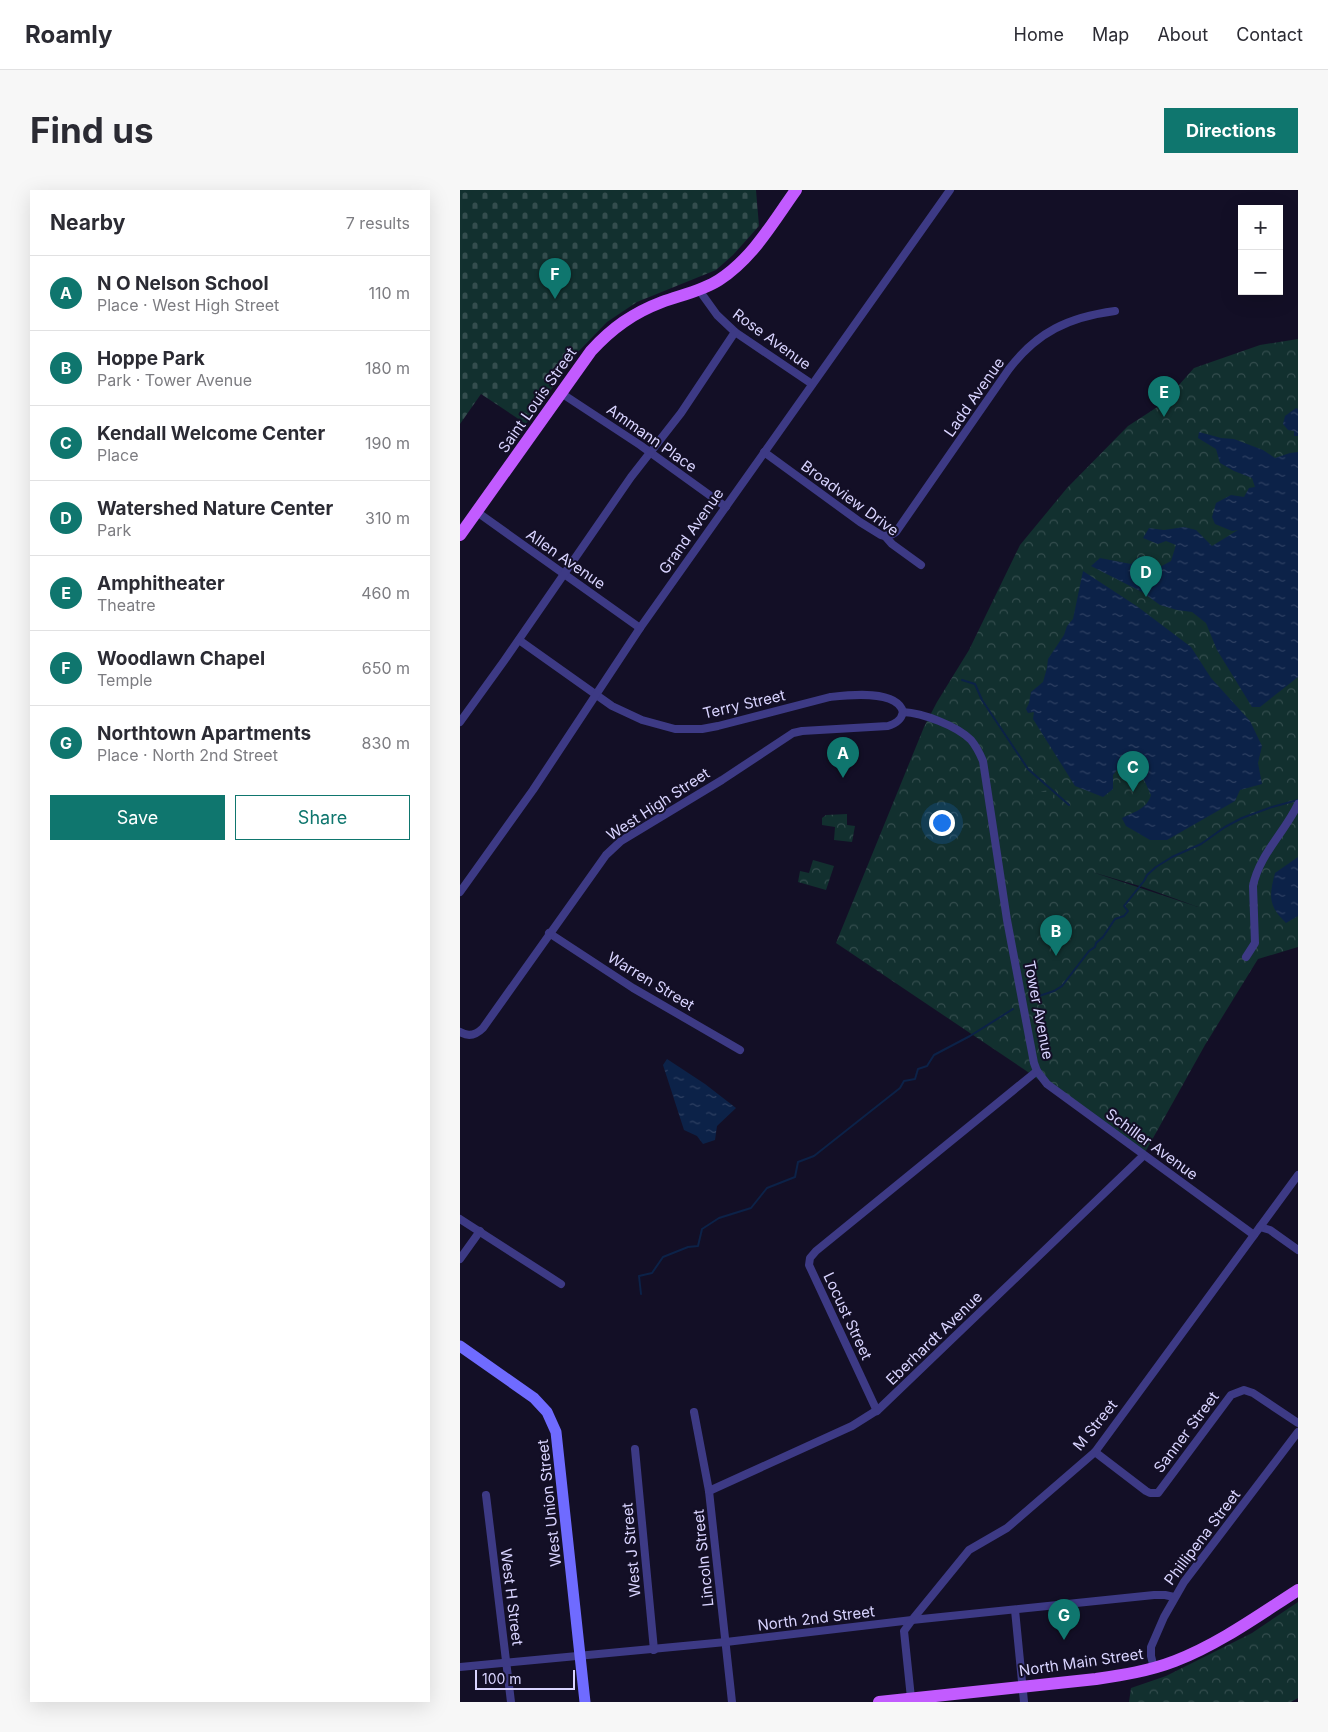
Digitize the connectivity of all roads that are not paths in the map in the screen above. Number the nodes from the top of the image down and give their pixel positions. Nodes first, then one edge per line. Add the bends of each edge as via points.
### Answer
1 (796, 190) edge
2 (950, 190) edge
3 (699, 290) junction
4 (1114, 311) dead end
5 (735, 332) junction
6 (812, 384) junction
7 (562, 393) junction
8 (650, 452) junction
9 (764, 452) junction
10 (726, 506) junction
11 (477, 512) junction
12 (460, 535) edge
13 (886, 536) junction
14 (921, 565) dead end
15 (563, 574) junction
16 (640, 628) junction
17 (519, 640) junction
18 (596, 694) junction
19 (903, 712) junction
20 (460, 722) edge
21 (1298, 804) edge
22 (460, 892) edge
23 (549, 933) junction
24 (1246, 957) dead end
25 (460, 1032) edge
26 (740, 1050) dead end
27 (1037, 1071) junction
28 (1143, 1156) junction
29 (1298, 1175) edge
30 (460, 1219) edge
31 (1260, 1227) junction
32 (480, 1231) junction
33 (1254, 1235) junction
34 (1298, 1250) edge
35 (810, 1258) joint
36 (460, 1259) edge
37 (561, 1284) dead end
38 (460, 1346) edge
39 (877, 1411) junction
40 (694, 1412) dead end
41 (1298, 1423) edge
42 (1298, 1432) edge
43 (635, 1449) dead end
44 (1095, 1452) junction
45 (709, 1491) junction
46 (486, 1495) dead end
47 (1298, 1590) edge
48 (1174, 1597) junction
49 (1016, 1610) junction
50 (912, 1620) junction
51 (726, 1642) junction
52 (654, 1650) junction
53 (580, 1657) junction
54 (506, 1664) junction
55 (460, 1667) edge
56 (1154, 1668) junction
57 (1023, 1687) junction
58 (911, 1698) junction
59 (511, 1702) edge
60 (585, 1702) edge
61 (732, 1702) edge
62 (879, 1702) edge
63 (1024, 1702) edge

1 - 3 main road, Saint Louis Street via 742,262 718,281
2 - 6 street, Grand Avenue
3 - 5 street, Rose Avenue via 717,315
3 - 7 main road, Saint Louis Street via 636,312 609,332 591,351
4 - 13 street, Ladd Avenue via 1060,325 1026,349 896,532
5 - 6 street, Rose Avenue
5 - 8 street via 681,413
6 - 9 street, Grand Avenue
7 - 8 street, Ammann Place
7 - 11 main road, Saint Louis Street
8 - 10 street, Ammann Place
8 - 15 street
9 - 10 street, Grand Avenue
9 - 13 street, Broadview Drive via 860,522
10 - 16 street, Grand Avenue
11 - 12 main road, Saint Louis Street
11 - 15 street, Allen Avenue
13 - 14 street, Broadview Drive
15 - 16 street, Allen Avenue
15 - 17 street
16 - 18 street, Grand Avenue
17 - 18 street, Terry Street
17 - 20 street
18 - 19 street, Terry Street via 612,706 642,720 675,729 718,726 845,696 877,695 899,704
18 - 22 street, Grand Avenue
19 - 23 street, West High Street via 899,720 888,726 802,731 786,737 613,847
19 - 27 street, Tower Avenue via 929,717 963,734 974,744 983,761 1007,920
21 - 24 street via 1254,878 1255,943
23 - 25 street, West High Street via 482,1028 470,1035
23 - 26 street, Warren Street via 633,988
27 - 28 street, Schiller Avenue via 1047,1084
27 - 35 street, Tower Avenue
28 - 33 street, Schiller Avenue
28 - 39 street, Eberhardt Avenue
29 - 31 street, M Street
30 - 32 street
31 - 33 street, M Street
31 - 34 street via 1270,1230
32 - 36 street
32 - 37 street
33 - 44 street, M Street
35 - 39 street, Locust Street via 810,1266 826,1304
38 - 53 street, West Union Street via 534,1398 547,1412 556,1432
39 - 45 street, Eberhardt Avenue via 852,1426
40 - 45 street, Lincoln Street
41 - 44 street, Sanner Street via 1244,1390 1231,1395 1158,1493 1154,1494
42 - 48 street, Phillipena Street
43 - 52 street, West J Street
44 - 50 street, M Street via 1007,1528 969,1550
45 - 51 street, Lincoln Street
46 - 54 street, West H Street
47 - 56 main road, North Main Street via 1204,1648
48 - 49 street, North 2nd Street via 1154,1595
48 - 56 street, Phillipena Street via 1152,1647
49 - 50 street, North 2nd Street
49 - 57 street
50 - 51 street, North 2nd Street
50 - 58 street, M Street via 904,1631
51 - 52 street, North 2nd Street
51 - 61 street, Lincoln Street
52 - 53 street, North 2nd Street
53 - 54 street, North 2nd Street
53 - 60 street, West Union Street
54 - 55 street, North 2nd Street
54 - 59 street, West H Street
56 - 57 main road, North Main Street
57 - 58 main road, North Main Street
57 - 63 street
58 - 62 main road, North Main Street

